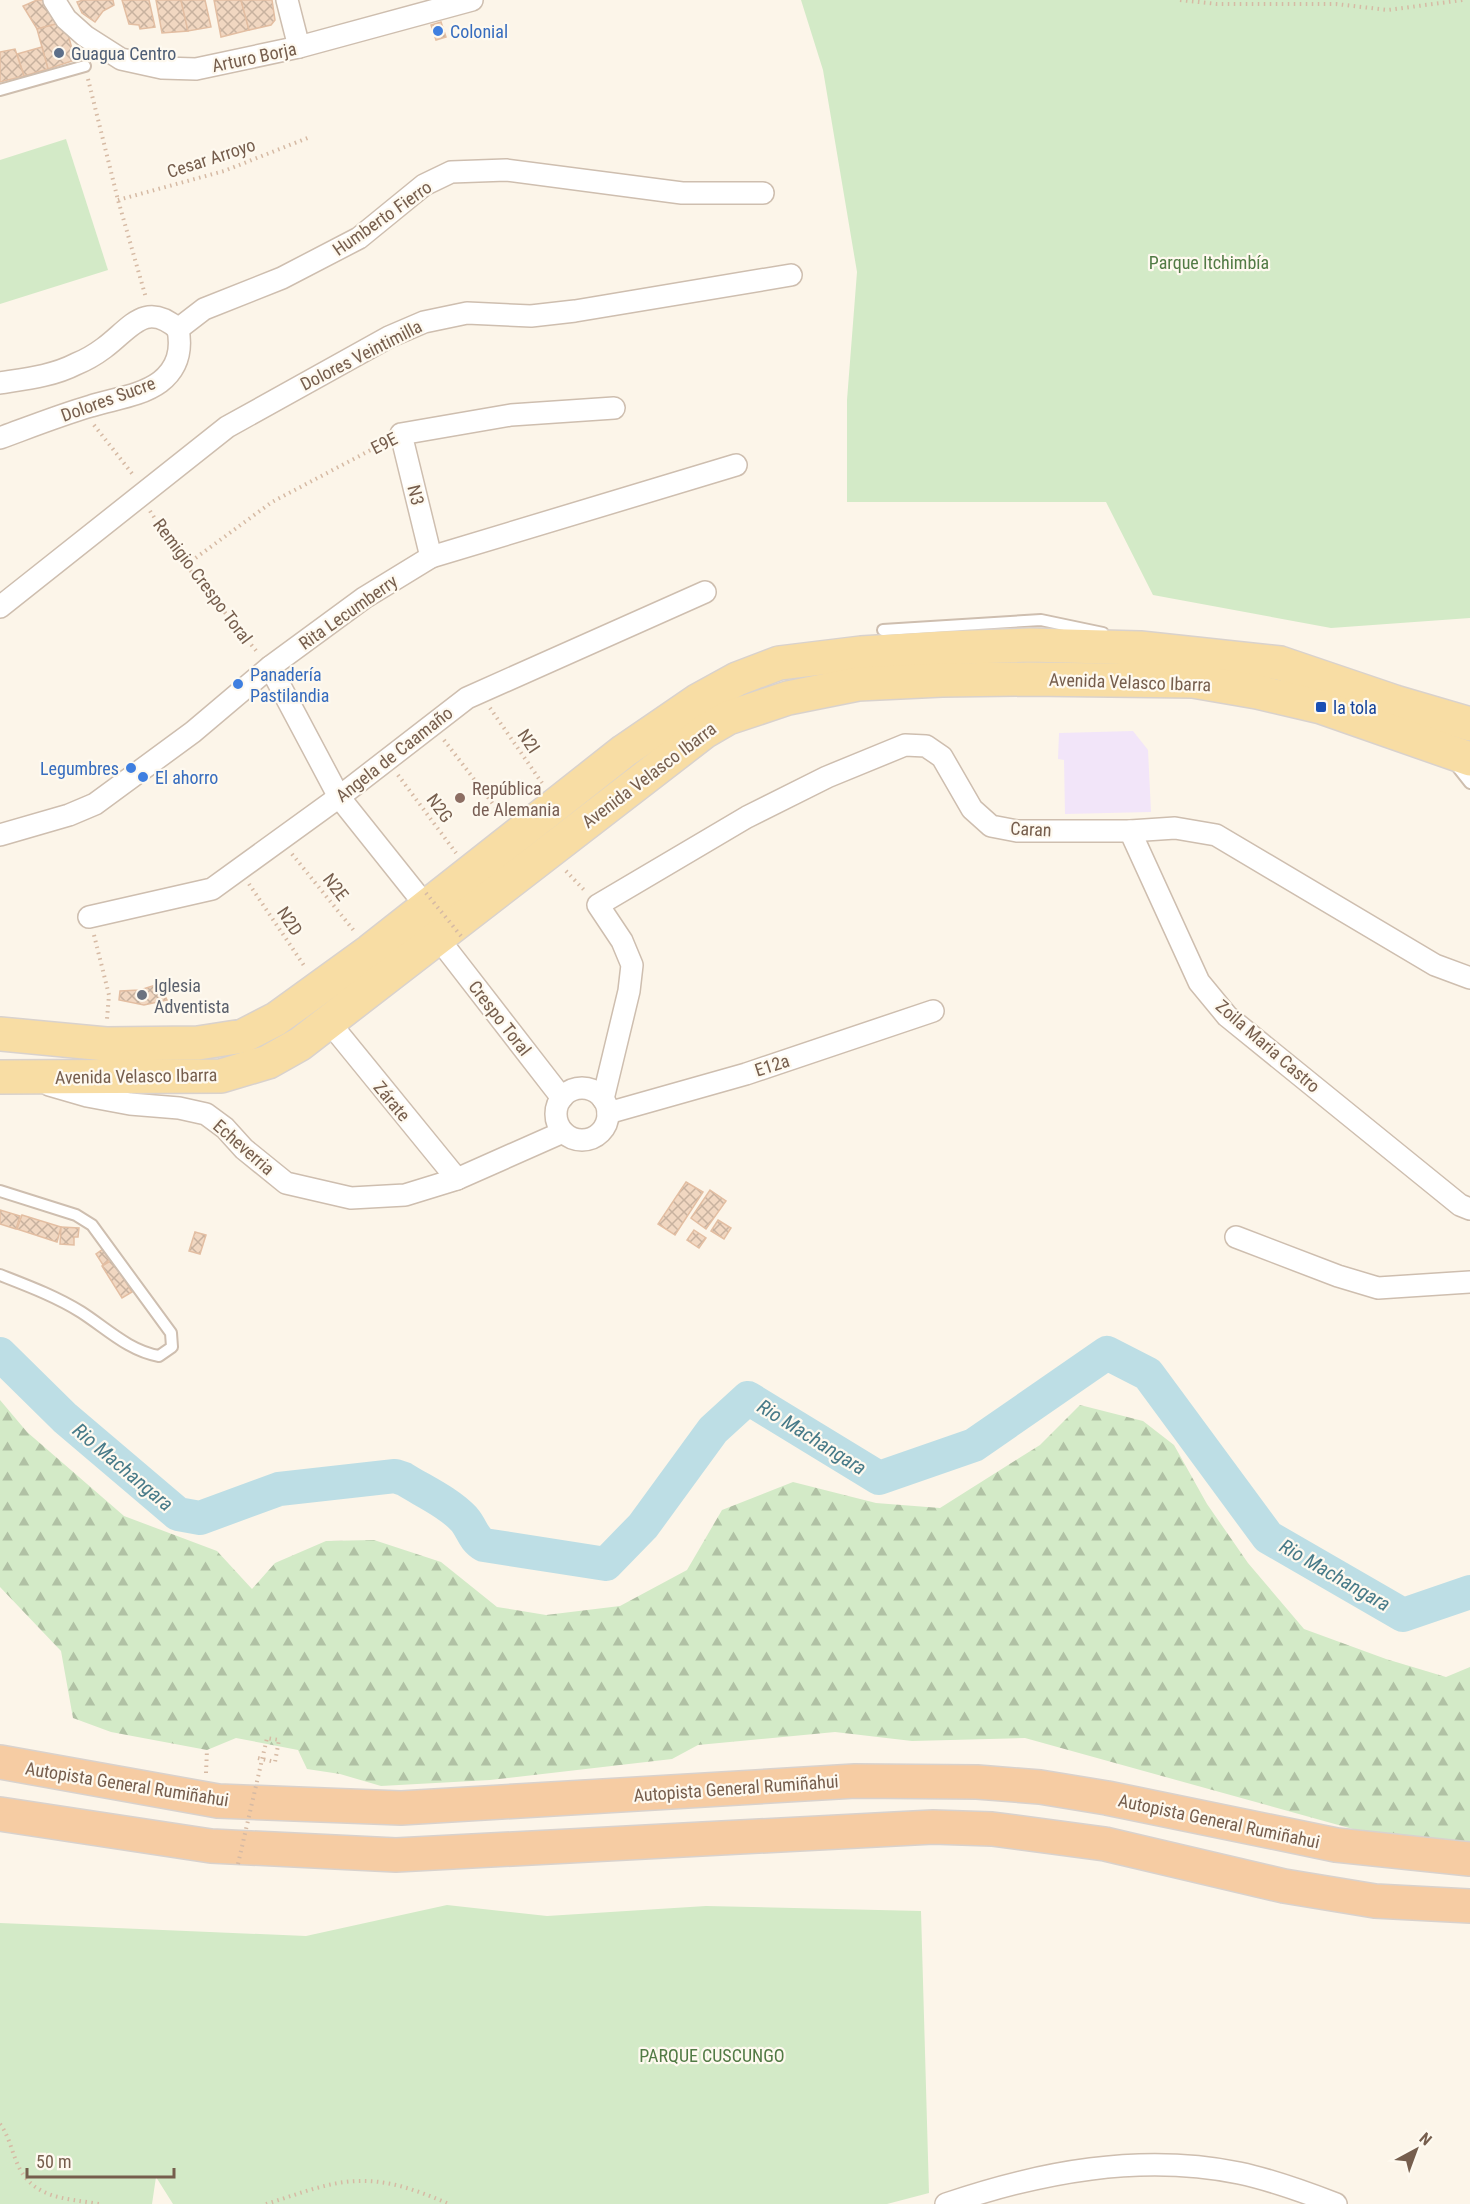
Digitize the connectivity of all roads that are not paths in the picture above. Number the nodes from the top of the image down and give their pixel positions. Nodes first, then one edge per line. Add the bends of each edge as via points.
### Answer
1 (54, 0) edge
2 (287, 0) edge
3 (472, 0) edge
4 (299, 47) junction
5 (85, 66) road end
6 (0, 90) edge
7 (763, 193) dead end
8 (790, 275) dead end
9 (178, 329) junction
10 (0, 383) edge
11 (614, 408) dead end
12 (401, 434) joint
13 (0, 438) edge
14 (736, 465) dead end
15 (431, 557) junction
16 (705, 592) dead end
17 (0, 607) edge
18 (883, 630) dead end
19 (1140, 648) junction
20 (270, 668) junction
21 (1394, 718) junction
22 (1470, 724) edge
23 (1458, 755) edge
24 (1470, 783) edge
25 (339, 797) junction
26 (1130, 831) junction
27 (0, 835) edge
28 (426, 899) junction
29 (89, 917) road end
30 (450, 937) junction
31 (1470, 978) edge
32 (933, 1011) dead end
33 (329, 1023) junction
34 (0, 1034) edge
35 (11, 1077) edge
36 (562, 1098) junction
37 (606, 1106) junction
38 (563, 1132) junction
39 (457, 1179) junction
40 (0, 1191) edge
41 (1470, 1209) edge
42 (1236, 1238) dead end
43 (0, 1275) edge
44 (1470, 1282) edge
45 (0, 1762) edge
46 (0, 1814) edge
47 (1470, 1859) edge
48 (1470, 1906) edge
49 (946, 2204) edge
50 (1336, 2204) edge

1 - 4 street, Arturo Borja via 66,19 85,36 121,58 162,68 196,69
2 - 4 street
3 - 4 street, Arturo Borja
5 - 6 lane
7 - 9 street, Humberto Fierro via 682,193 506,170 451,172 424,185 359,238 282,278 204,309
8 - 17 street, Dolores Veintimilla via 575,311 531,316 467,313 424,322 389,337 227,427
9 - 10 street via 167,319 151,318 130,324 105,347 75,365
9 - 13 street, Dolores Sucre via 180,355 160,382
11 - 12 street, E9E via 511,415
12 - 15 street, N3
14 - 15 street, Rita Lecumberry
15 - 20 street, Rita Lecumberry via 364,598
16 - 25 street, Angela de Caamaño via 467,698
18 - 19 lane via 1041,620 1109,634
19 - 21 main road, Avenida Velasco Ibarra via 1280,663
19 - 28 main road, Avenida Velasco Ibarra via 944,648 779,663 697,700 624,751 470,872
20 - 25 street
20 - 27 street, Rita Lecumberry via 193,732 95,804
21 - 22 main road, Avenida Velasco Ibarra
21 - 23 main road, Avenida Velasco Ibarra
21 - 30 main road, Avenida Velasco Ibarra via 1193,681 942,680 858,684 788,698 728,718 704,732 548,851
23 - 24 lane
25 - 28 street
25 - 29 street, Angela de Caamaño via 212,889
26 - 31 street, Caran via 1175,828 1216,835 1434,965
26 - 37 street, Caran via 1017,831 991,826 972,809 942,757 926,746 905,745 827,777 747,818 598,905 622,941 632,965
26 - 41 street, Zoila Maria Castro via 1199,982 1227,1016 1460,1205
28 - 34 main road, Avenida Velasco Ibarra via 370,951 276,1019 243,1036 198,1043 106,1044
30 - 33 main road, Avenida Velasco Ibarra
30 - 36 street, Crespo Toral
32 - 37 street, E12a via 746,1074
33 - 35 main road, Avenida Velasco Ibarra via 268,1062 221,1076
33 - 39 street, Zárate
35 - 39 street, Echeverria via 87,1096 206,1114 286,1183 351,1198 405,1195
36 - 37 street via 575,1089 590,1090
36 - 38 street via 556,1115
37 - 38 street via 607,1122 597,1136 579,1140
38 - 39 street, Echeverria
40 - 43 lane via 76,1215 92,1225 171,1333 172,1347 159,1356 144,1354 44,1291
42 - 44 street via 1378,1288
45 - 47 highway, Autopista General Rumiñahui via 218,1801 401,1808 855,1781 977,1782 1107,1798 1336,1845
46 - 48 highway via 212,1846 396,1855 933,1827 992,1829 1105,1844 1295,1888 1375,1901
49 - 50 street via 1039,2177 1124,2165 1240,2173

